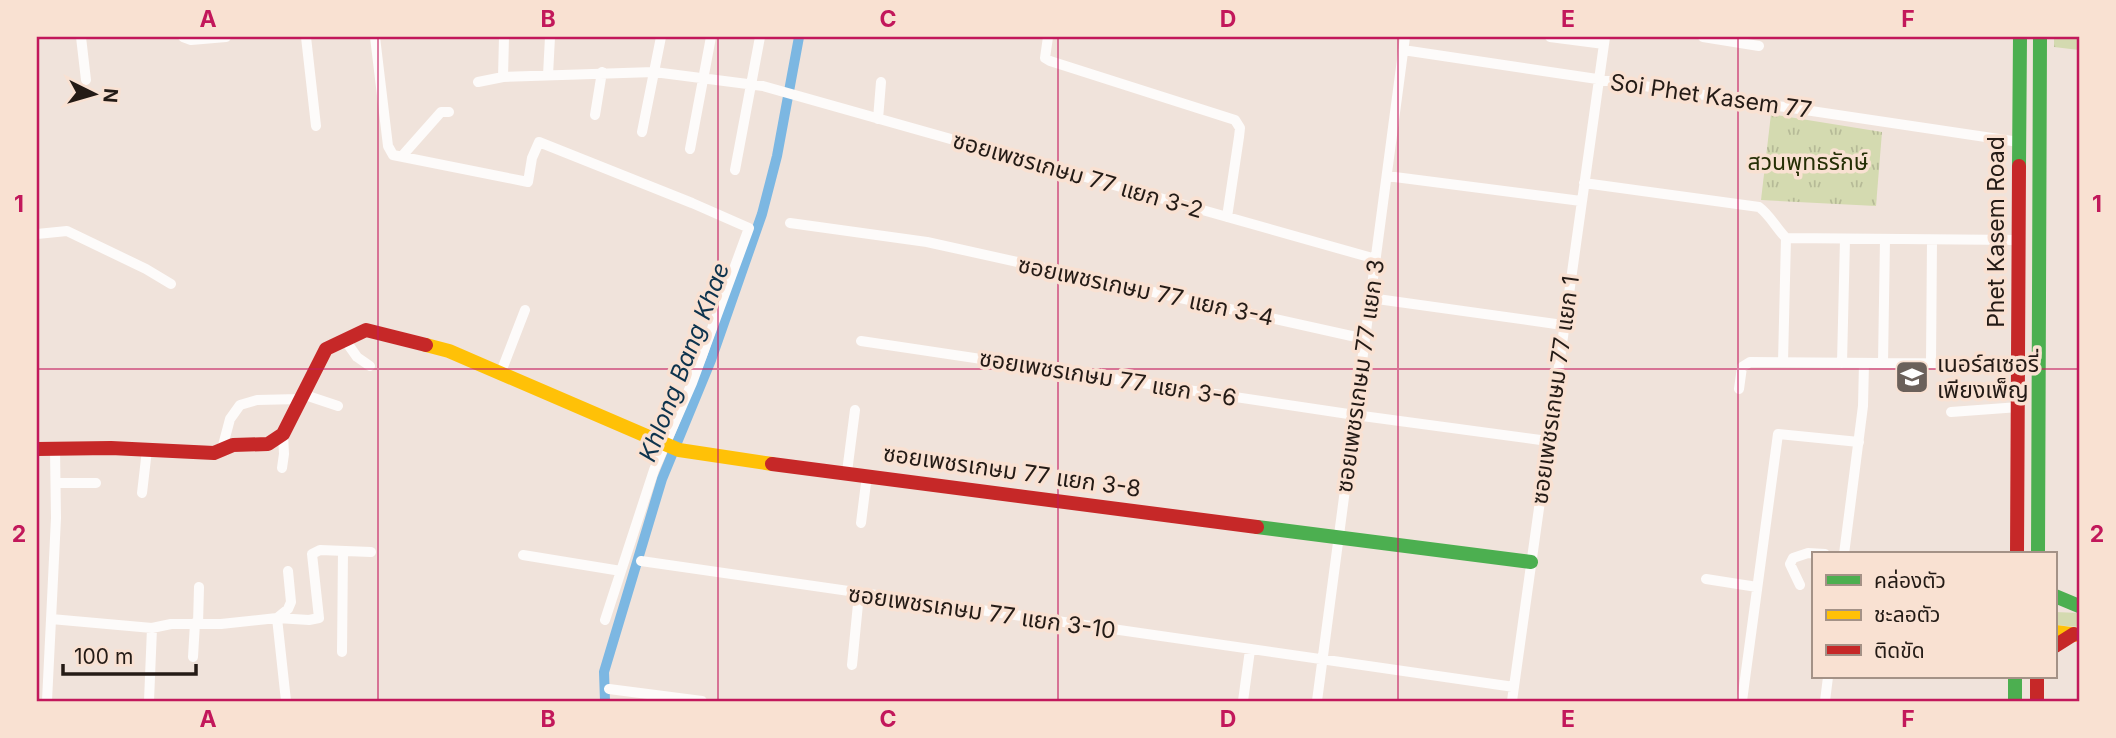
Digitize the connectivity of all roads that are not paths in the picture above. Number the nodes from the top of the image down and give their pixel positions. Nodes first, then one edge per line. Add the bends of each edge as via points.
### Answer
1 (81, 37) edge
2 (183, 37) edge
3 (226, 37) edge
4 (306, 37) edge
5 (374, 37) edge
6 (504, 37) edge
7 (550, 37) edge
8 (661, 37) edge
9 (711, 37) edge
10 (760, 37) edge
11 (1048, 37) edge
12 (1405, 37) edge
13 (1550, 37) edge
14 (1703, 37) edge
15 (2020, 38) edge
16 (2040, 38) edge
17 (1604, 41) edge
18 (1759, 47) dead end
19 (1403, 50) junction
20 (602, 72) junction
21 (654, 72) junction
22 (548, 75) junction
23 (503, 77) junction
24 (704, 77) junction
25 (1598, 79) junction
26 (86, 80) dead end
27 (478, 82) dead end
28 (881, 82) dead end
29 (750, 84) junction
30 (449, 112) dead end
31 (594, 115) dead end
32 (878, 119) junction
33 (316, 126) dead end
34 (642, 132) dead end
35 (2019, 142) junction
36 (690, 149) dead end
37 (401, 156) junction
38 (735, 170) dead end
39 (1387, 176) junction
40 (1584, 183) junction
41 (1581, 201) junction
42 (1227, 217) junction
43 (790, 223) dead end
44 (37, 234) edge
45 (1786, 238) junction
46 (1845, 239) junction
47 (1885, 239) junction
48 (1932, 240) junction
49 (2018, 240) junction
50 (1376, 260) junction
51 (171, 284) dead end
52 (1370, 298) junction
53 (525, 310) dead end
54 (1563, 326) junction
55 (1365, 339) junction
56 (345, 340) junction
57 (861, 341) dead end
58 (1783, 362) junction
59 (1842, 363) junction
60 (1864, 363) junction
61 (1882, 363) junction
62 (1931, 363) junction
63 (2019, 364) junction
64 (370, 366) dead end
65 (501, 372) junction
66 (1738, 389) dead end
67 (301, 396) junction
68 (338, 406) dead end
69 (2019, 407) junction
70 (855, 410) dead end
71 (1951, 412) dead end
72 (1355, 415) junction
73 (283, 433) junction
74 (1548, 441) junction
75 (1859, 442) junction
76 (664, 443) junction
77 (37, 449) edge
78 (222, 449) junction
79 (55, 450) junction
80 (147, 450) junction
81 (282, 468) dead end
82 (847, 472) junction
83 (867, 475) junction
84 (56, 483) junction
85 (96, 483) dead end
86 (142, 493) dead end
87 (861, 523) dead end
88 (1339, 537) junction
89 (343, 551) junction
90 (371, 552) dead end
91 (1844, 552) edge
92 (2017, 552) edge
93 (2038, 552) edge
94 (1812, 553) edge
95 (523, 555) dead end
96 (641, 561) dead end
97 (1531, 562) junction
98 (288, 571) dead end
99 (621, 571) junction
100 (1706, 579) dead end
101 (1800, 586) dead end
102 (199, 587) dead end
103 (1758, 587) junction
104 (859, 594) junction
105 (2056, 596) edge
106 (2056, 606) edge
107 (2079, 606) edge
108 (277, 618) junction
109 (51, 619) junction
110 (605, 620) dead end
111 (197, 624) junction
112 (152, 628) junction
113 (2056, 632) edge
114 (2076, 634) edge
115 (2056, 645) edge
116 (1250, 650) junction
117 (342, 652) dead end
118 (193, 657) dead end
119 (1323, 660) junction
120 (852, 665) dead end
121 (1828, 678) edge
122 (2015, 678) edge
123 (2038, 678) edge
124 (1514, 687) junction
125 (609, 689) dead end
126 (47, 701) edge
127 (149, 701) edge
128 (286, 701) edge
129 (702, 701) edge
130 (1242, 701) edge
131 (1317, 701) edge
132 (1511, 701) edge
133 (1742, 701) edge
134 (1825, 701) edge
135 (2015, 701) edge
136 (2037, 701) edge

1 - 26 street
2 - 3 street
4 - 33 street
5 - 37 street via 388,146
6 - 23 street
7 - 22 street
8 - 21 street
9 - 24 street
10 - 29 street
11 - 42 street via 1045,58 1049,61 1235,120 1240,128
12 - 19 street, ซอยเพชรเกษม 77 แยก 3
13 - 17 street
14 - 18 street
15 - 16 street
15 - 35 street, Phet Kasem Road
16 - 93 street, Phet Kasem Road
17 - 25 street, ซอยเพชรเกษม 77 แยก 1
19 - 25 street, Soi Phet Kasem 77
19 - 39 street, ซอยเพชรเกษม 77 แยก 3
20 - 21 street, ซอยเพชรเกษม 77 แยก 3-2
20 - 22 street, ซอยเพชรเกษม 77 แยก 3-2
20 - 31 street
21 - 24 street, ซอยเพชรเกษม 77 แยก 3-2
21 - 34 street
22 - 23 street, ซอยเพชรเกษม 77 แยก 3-2
23 - 27 street, ซอยเพชรเกษม 77 แยก 3-2
24 - 29 street, ซอยเพชรเกษม 77 แยก 3-2
24 - 36 street
25 - 35 street, Soi Phet Kasem 77
25 - 40 street, ซอยเพชรเกษม 77 แยก 1
28 - 32 street
29 - 32 street, ซอยเพชรเกษม 77 แยก 3-2
29 - 38 street
30 - 37 street via 441,111
32 - 42 street, ซอยเพชรเกษม 77 แยก 3-2
35 - 49 street, Phet Kasem Road
37 - 76 street via 528,182 539,142 749,228 692,383
39 - 41 street
39 - 50 street, ซอยเพชรเกษม 77 แยก 3
40 - 41 street, ซอยเพชรเกษม 77 แยก 1
40 - 45 street via 1759,207
41 - 54 street, ซอยเพชรเกษม 77 แยก 1
42 - 50 street, ซอยเพชรเกษม 77 แยก 3-2
43 - 55 street, ซอยเพชรเกษม 77 แยก 3-4 via 927,242
44 - 51 street via 67,231
45 - 46 street
45 - 58 street
46 - 47 street
46 - 59 street
47 - 48 street
47 - 61 street
48 - 49 street
48 - 62 street
49 - 63 street, Phet Kasem Road
50 - 52 street, ซอยเพชรเกษม 77 แยก 3
52 - 54 street
52 - 55 street, ซอยเพชรเกษม 77 แยก 3
53 - 65 street
54 - 74 street, ซอยเพชรเกษม 77 แยก 1
55 - 72 street, ซอยเพชรเกษม 77 แยก 3
56 - 64 street
56 - 65 street, ซอยเพชรเกษม 77 แยก 3-8 via 366,330 375,331 449,351
56 - 67 street via 326,349
57 - 72 street, ซอยเพชรเกษม 77 แยก 3-6
58 - 59 street
58 - 66 street via 1745,364
59 - 60 street
60 - 61 street
60 - 75 street
61 - 62 street
62 - 63 street
63 - 69 street, Phet Kasem Road
65 - 76 street, ซอยเพชรเกษม 77 แยก 3-8
67 - 68 street
67 - 73 street
67 - 78 street via 240,405 230,419
69 - 71 street
69 - 92 street, Phet Kasem Road
70 - 82 street
72 - 74 street, ซอยเพชรเกษม 77 แยก 3-6
72 - 88 street, ซอยเพชรเกษม 77 แยก 3
73 - 78 street via 268,444
73 - 81 street
74 - 97 street, ซอยเพชรเกษม 77 แยก 1
75 - 91 street
75 - 103 street via 1778,434
76 - 82 street, ซอยเพชรเกษม 77 แยก 3-8 via 679,450
76 - 99 street
77 - 79 street
78 - 80 street via 214,453
79 - 80 street
79 - 84 street
80 - 86 street
82 - 83 street, ซอยเพชรเกษม 77 แยก 3-8
83 - 87 street
83 - 88 street, ซอยเพชรเกษม 77 แยก 3-8
84 - 85 street
84 - 109 street
88 - 97 street, ซอยเพชรเกษม 77 แยก 3-8
88 - 119 street, ซอยเพชรเกษม 77 แยก 3
89 - 90 street
89 - 108 street via 312,554 319,618
89 - 117 street
94 - 101 street via 1793,558 1790,564
95 - 99 street
96 - 104 street, ซอยเพชรเกษม 77 แยก 3-10
97 - 124 street, ซอยเพชรเกษม 77 แยก 1
98 - 108 street via 291,602
99 - 110 street
100 - 103 street
102 - 111 street
103 - 133 street
104 - 116 street, ซอยเพชรเกษม 77 แยก 3-10
104 - 120 street
105 - 107 street
106 - 107 street
108 - 111 street
108 - 128 street
109 - 112 street
109 - 126 street
111 - 112 street
111 - 118 street
112 - 127 street
113 - 114 street
114 - 115 street
116 - 119 street, ซอยเพชรเกษม 77 แยก 3-10
116 - 130 street
119 - 124 street, ซอยเพชรเกษม 77 แยก 3-10
119 - 131 street, ซอยเพชรเกษม 77 แยก 3
121 - 134 street
122 - 135 street
123 - 136 street
124 - 132 street, ซอยเพชรเกษม 77 แยก 1
125 - 129 street

